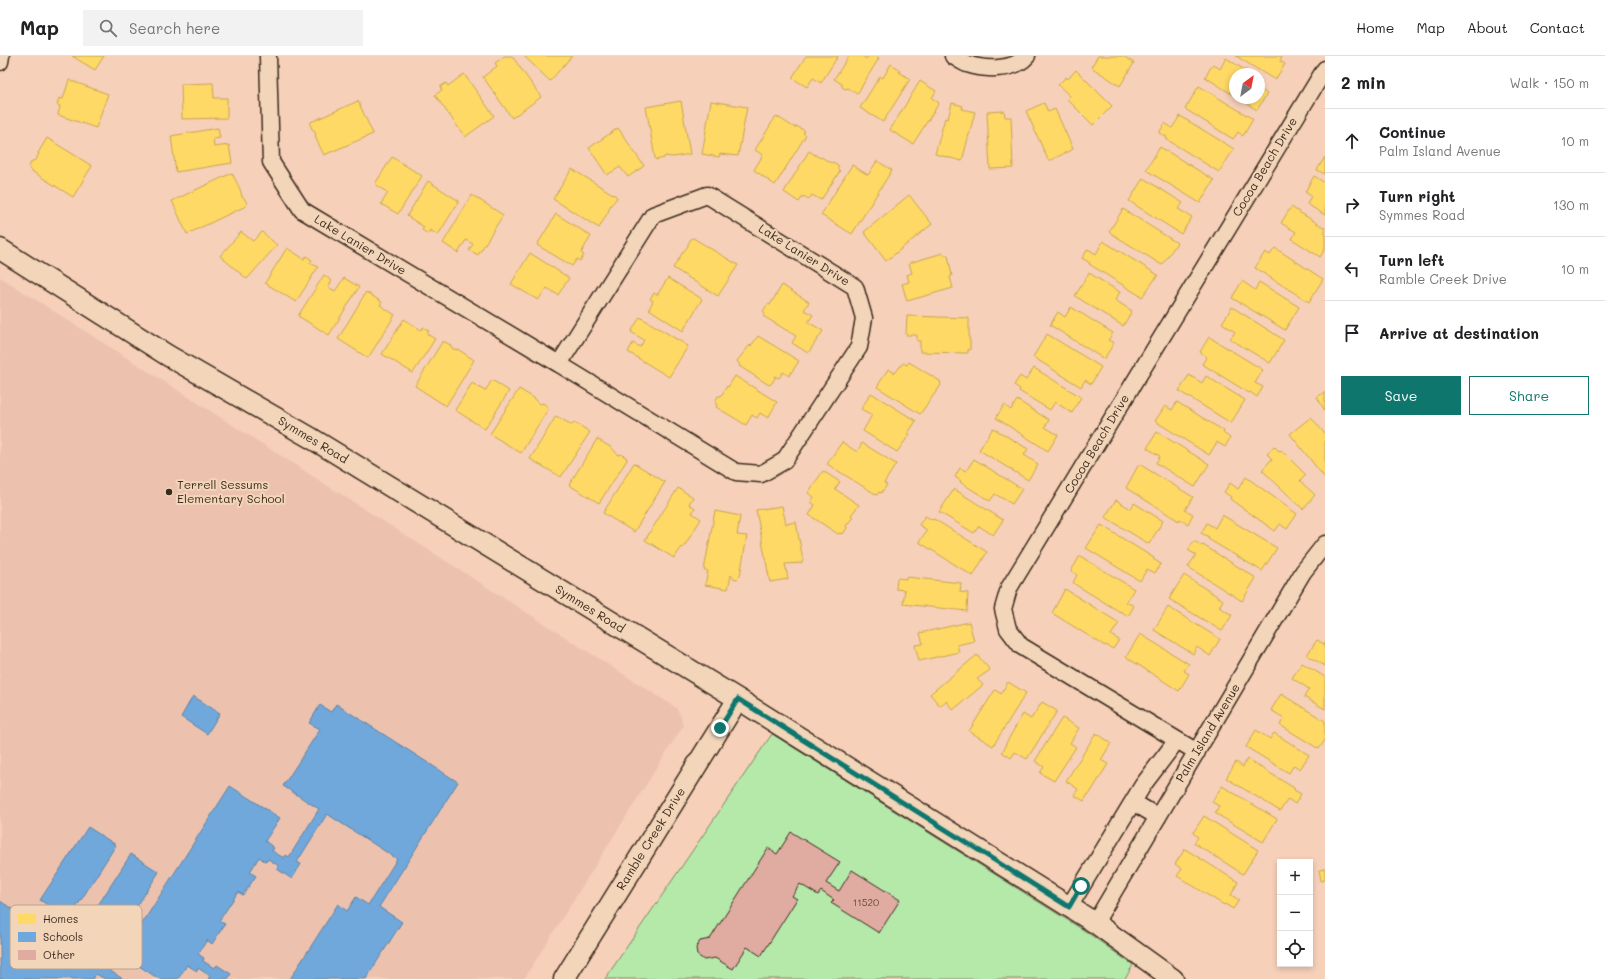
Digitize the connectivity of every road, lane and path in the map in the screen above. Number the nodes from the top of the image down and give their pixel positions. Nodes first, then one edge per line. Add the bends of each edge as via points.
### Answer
1 (1, 56) edge
2 (268, 56) edge
3 (953, 56) edge
4 (1027, 56) edge
5 (0, 62) edge
6 (1325, 69) edge
7 (0, 249) edge
8 (559, 364) junction
9 (1325, 544) edge
10 (738, 699) junction
11 (1177, 740) junction
12 (1197, 752) junction
13 (1133, 802) junction
14 (1158, 817) junction
15 (1069, 907) junction
16 (1095, 924) junction
17 (564, 979) edge
18 (1173, 979) edge

1 - 5 street
2 - 8 street, Lake Lanier Drive via 271,162 302,210
3 - 4 street via 966,64 986,68 1007,67 1024,60
6 - 11 street, Cocoa Beach Drive via 1009,588 1003,609 1008,629 1021,646
7 - 10 street, Symmes Road via 167,354 318,442
8 - 8 street, Lake Lanier Drive via 736,472 761,474 784,461 859,347 864,318 855,287 707,194 653,215
9 - 12 street, Palm Island Avenue via 1303,572
10 - 15 street, Symmes Road
10 - 17 street, Ramble Creek Drive
11 - 12 street, Cocoa Beach Drive
11 - 13 street, Palm Island Avenue
12 - 14 street, Palm Island Avenue
13 - 14 street
13 - 15 street, Palm Island Avenue
14 - 16 street, Palm Island Avenue
15 - 16 street, Symmes Road
16 - 18 street, Symmes Road

